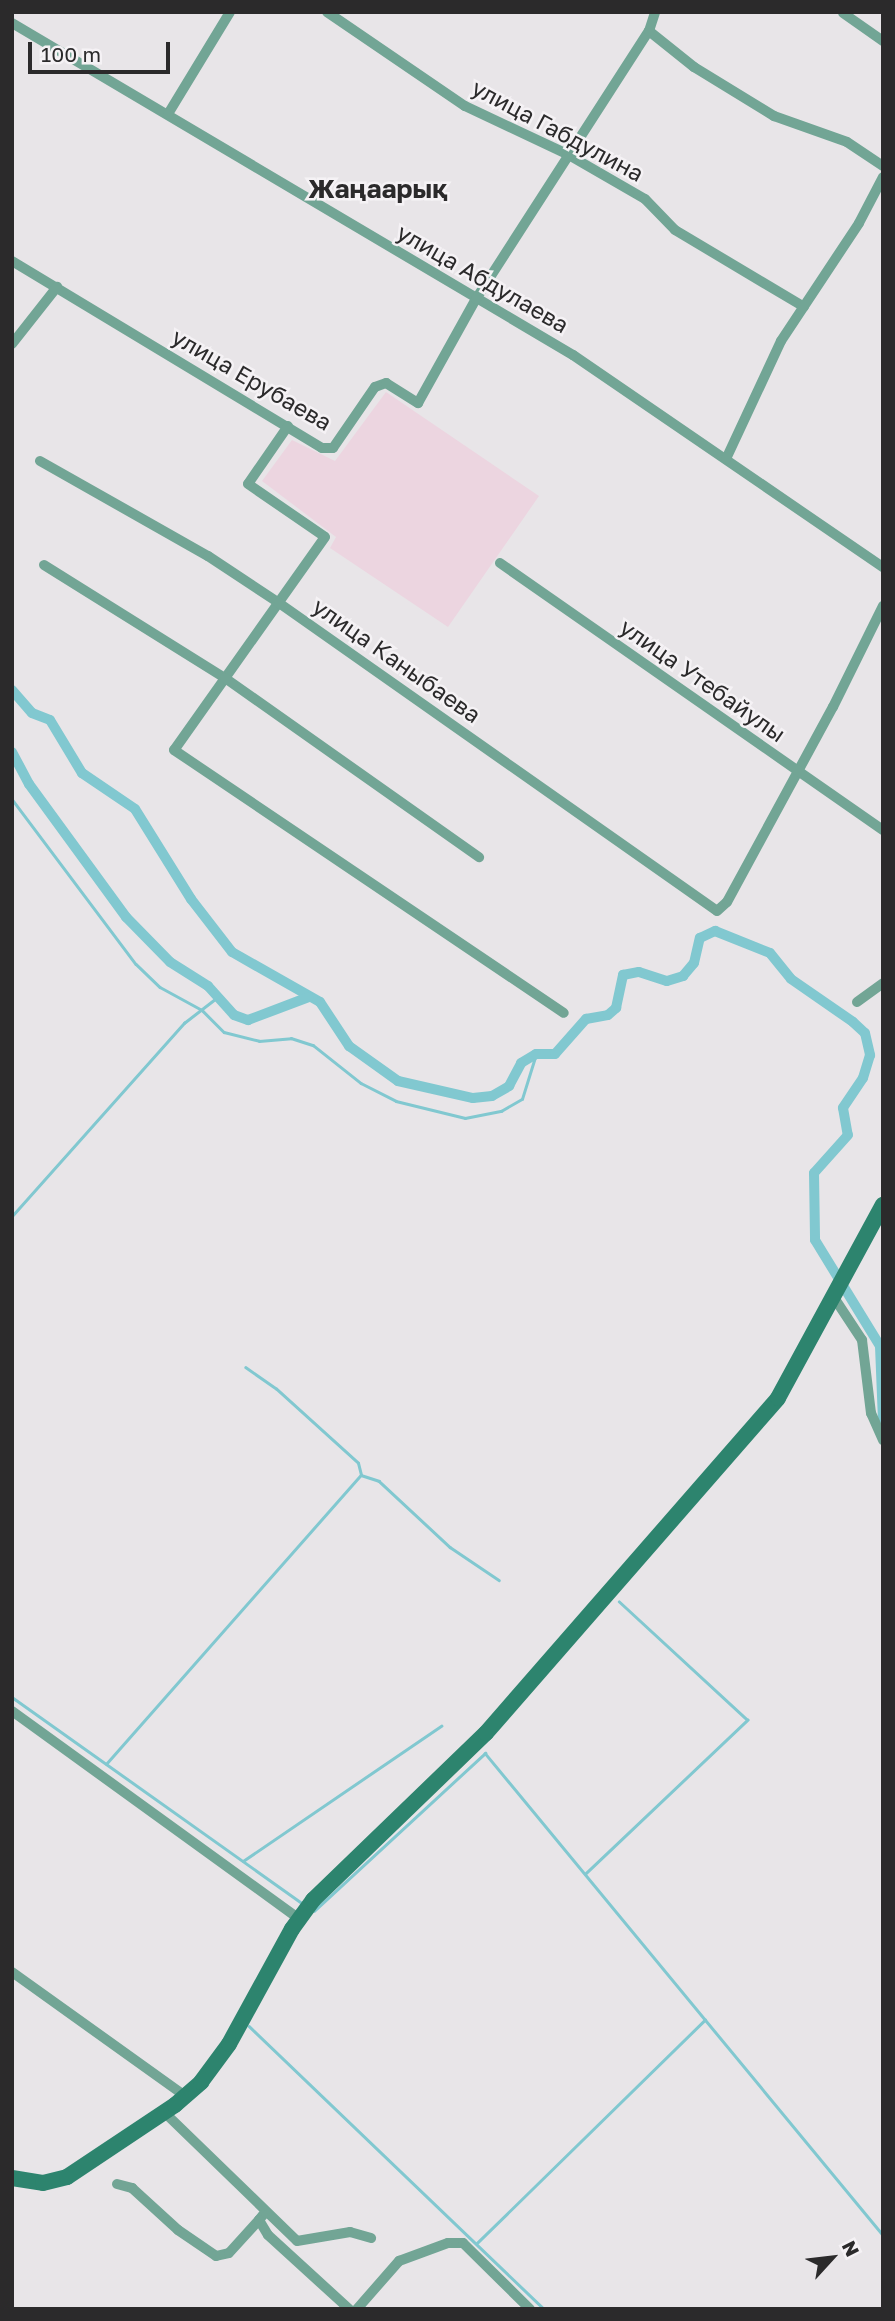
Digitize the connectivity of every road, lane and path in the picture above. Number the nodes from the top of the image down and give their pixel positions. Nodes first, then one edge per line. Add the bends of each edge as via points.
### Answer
1 (230, 12) edge
2 (327, 12) edge
3 (655, 12) edge
4 (843, 13) edge
5 (12, 23) edge
6 (649, 32) junction
7 (883, 41) edge
8 (168, 114) junction
9 (567, 153) junction
10 (883, 166) edge
11 (883, 177) edge
12 (12, 261) edge
13 (57, 287) junction
14 (476, 299) junction
15 (804, 307) junction
16 (12, 344) edge
17 (288, 426) junction
18 (726, 459) junction
19 (40, 461) dead end
20 (500, 563) dead end
21 (44, 565) dead end
22 (883, 567) edge
23 (279, 603) junction
24 (883, 606) edge
25 (225, 678) junction
26 (797, 772) junction
27 (883, 830) edge
28 (479, 857) dead end
29 (883, 983) edge
30 (857, 1002) dead end
31 (564, 1013) dead end
32 (883, 1205) edge
33 (839, 1288) junction
34 (883, 1440) edge
35 (12, 1711) edge
36 (306, 1910) junction
37 (12, 1972) edge
38 (185, 2096) junction
39 (164, 2112) junction
40 (12, 2178) edge
41 (117, 2185) dead end
42 (267, 2210) junction
43 (260, 2220) junction
44 (371, 2238) dead end
45 (349, 2309) edge
46 (356, 2309) edge
47 (530, 2309) edge

1 - 8 street
2 - 9 street, улица Габдулина via 465,106
3 - 6 street, улица Ерубаева
4 - 7 street
5 - 8 street, улица Абдулаева
6 - 9 street, улица Ерубаева
6 - 10 street via 694,67 774,116 847,142
8 - 14 street, улица Абдулаева
9 - 14 street, улица Ерубаева
9 - 15 street, улица Габдулина via 645,199 675,230
11 - 15 street
12 - 13 street, улица Ерубаева
13 - 16 street
13 - 17 street, улица Ерубаева
14 - 17 street, улица Ерубаева via 418,403 386,383 374,387 333,448 322,448
14 - 18 street, улица Абдулаева via 573,355
15 - 18 street via 781,341
17 - 23 street via 248,484 325,537
18 - 22 street, улица Абдулаева
19 - 23 street, улица Каныбаева via 208,556
20 - 26 street, улица Утебайулы
21 - 25 street
23 - 25 street
23 - 26 street, улица Каныбаева via 717,911 727,902
24 - 26 street
25 - 28 street
25 - 31 street via 174,750
26 - 27 street, улица Утебайулы
29 - 30 street
32 - 33 main road
33 - 34 street via 862,1340 871,1413
33 - 36 main road via 779,1398 751,1433 486,1733
35 - 36 street
36 - 38 main road via 229,2043
37 - 38 street
38 - 39 main road
39 - 40 main road via 67,2177 43,2183
39 - 42 street
41 - 43 street via 132,2188 178,2230 216,2256 229,2253
42 - 43 street
42 - 44 street via 297,2241 350,2232
43 - 45 street via 268,2235
46 - 47 street via 399,2261 448,2243 463,2243

